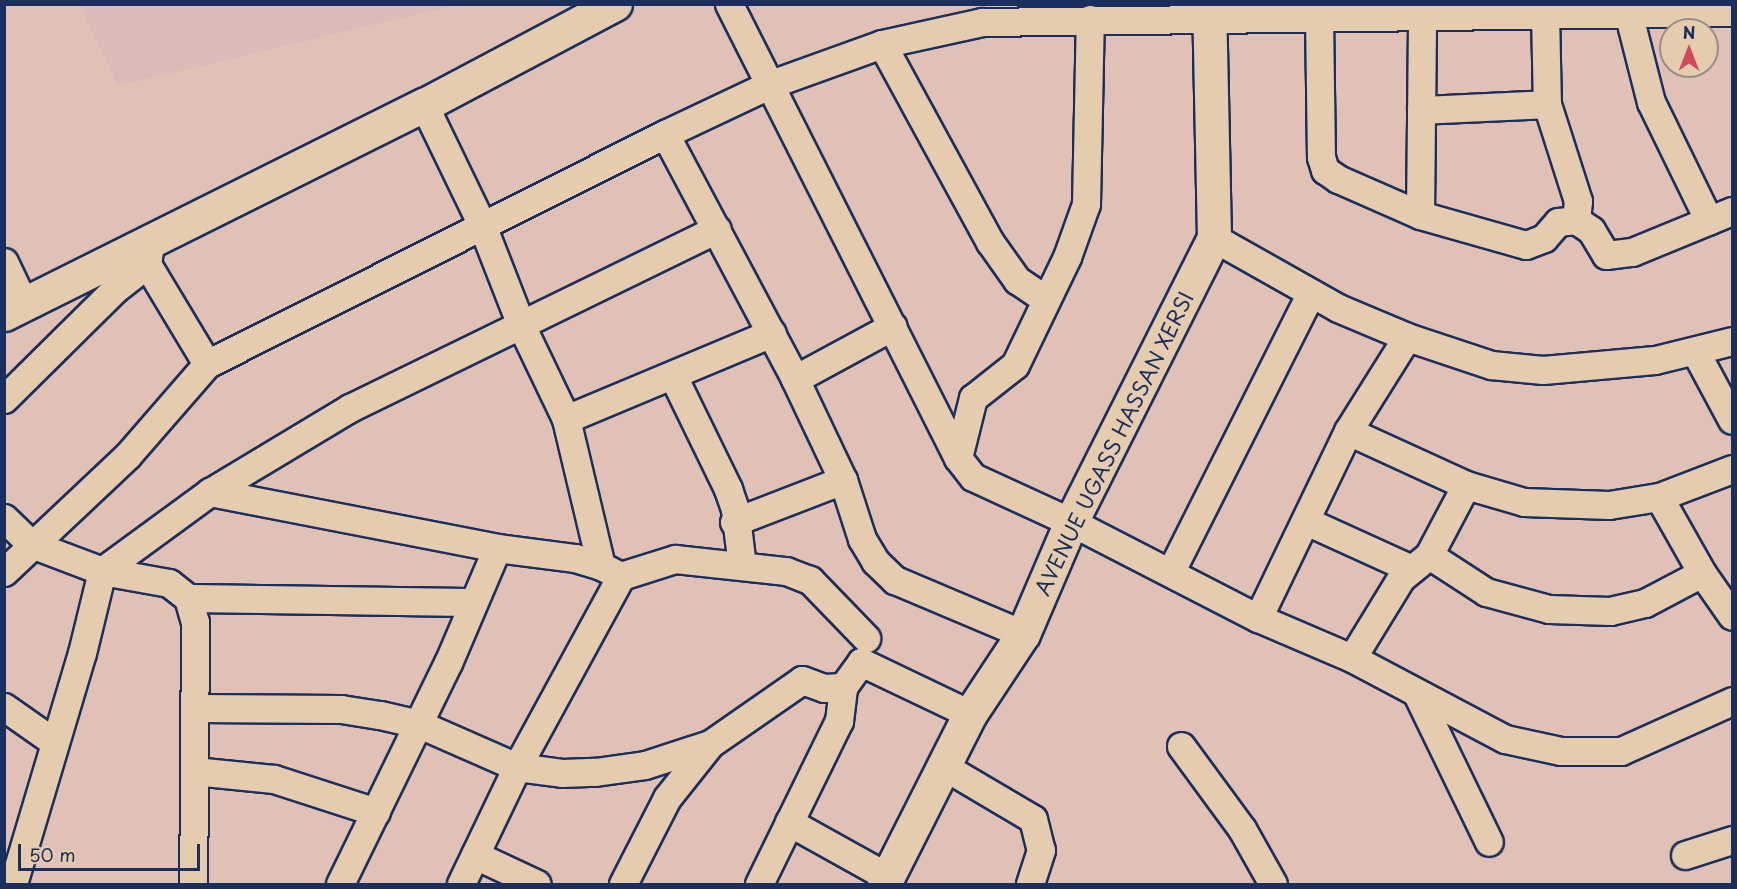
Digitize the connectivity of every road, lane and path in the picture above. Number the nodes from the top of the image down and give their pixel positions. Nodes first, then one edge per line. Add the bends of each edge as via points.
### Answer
1 (615, 4) edge
2 (729, 4) edge
3 (1484, 9) edge
4 (1209, 11) edge
5 (1545, 12) junction
6 (1628, 12) junction
7 (1732, 12) edge
8 (1319, 16) junction
9 (1422, 16) junction
10 (1090, 19) junction
11 (882, 44) junction
12 (771, 84) junction
13 (1547, 104) junction
14 (423, 105) junction
15 (1421, 110) junction
16 (665, 134) junction
17 (1420, 215) junction
18 (1721, 216) edge
19 (1576, 220) junction
20 (482, 225) junction
21 (717, 229) junction
22 (1214, 238) junction
23 (149, 252) junction
24 (4, 262) edge
25 (1311, 293) junction
26 (1045, 299) junction
27 (14, 309) edge
28 (521, 325) junction
29 (893, 326) junction
30 (772, 333) junction
31 (1407, 337) junction
32 (1732, 341) edge
33 (1695, 351) junction
34 (207, 364) junction
35 (673, 376) junction
36 (795, 379) junction
37 (4, 399) edge
38 (566, 419) junction
39 (1732, 420) edge
40 (1348, 431) junction
41 (958, 458) junction
42 (1732, 469) edge
43 (843, 480) junction
44 (1466, 485) junction
45 (210, 492) junction
46 (1659, 498) junction
47 (4, 518) edge
48 (1306, 521) junction
49 (734, 522) junction
50 (1071, 522) junction
51 (31, 544) junction
52 (497, 548) junction
53 (1420, 562) junction
54 (742, 566) junction
55 (102, 571) junction
56 (611, 571) junction
57 (1171, 571) junction
58 (4, 572) edge
59 (1702, 573) junction
60 (188, 598) junction
61 (471, 602) junction
62 (1732, 616) edge
63 (1258, 618) junction
64 (1023, 634) junction
65 (867, 638) dead end
66 (1352, 658) junction
67 (843, 687) junction
68 (1418, 696) junction
69 (1732, 701) edge
70 (4, 707) edge
71 (196, 708) junction
72 (970, 714) junction
73 (419, 724) junction
74 (54, 742) junction
75 (710, 744) junction
76 (1181, 746) dead end
77 (517, 766) junction
78 (945, 767) junction
79 (194, 771) junction
80 (376, 812) junction
81 (789, 822) junction
82 (1732, 840) edge
83 (16, 841) edge
84 (1489, 842) dead end
85 (475, 855) junction
86 (1684, 855) dead end
87 (886, 881) edge
88 (13, 885) edge
89 (193, 885) edge
90 (340, 885) edge
91 (461, 885) edge
92 (537, 885) edge
93 (623, 885) edge
94 (759, 885) edge
95 (1030, 885) edge
96 (1272, 885) edge

1 - 14 main road
2 - 12 street
3 - 5 street
3 - 9 street
4 - 8 street
4 - 10 street
4 - 22 main road, AVENUE UGASS HASSAN XERSI
5 - 6 street
5 - 13 street
6 - 7 street
6 - 18 street via 1651,102
8 - 9 street
8 - 17 street via 1321,157 1325,170
9 - 15 street
10 - 11 street via 982,22
10 - 26 street via 1088,194 1067,257
11 - 12 street
11 - 26 street via 990,242 1017,280
12 - 16 street
12 - 29 street
13 - 15 street
13 - 19 street via 1578,201
14 - 20 street
14 - 23 main road
15 - 17 street
16 - 20 street
16 - 21 street
17 - 19 street via 1526,245 1544,238 1558,222
18 - 19 street via 1632,252 1606,255 1591,230
20 - 28 street
20 - 34 street
21 - 28 street
21 - 30 street
22 - 25 street
22 - 50 main road, AVENUE UGASS HASSAN XERSI
23 - 27 main road
23 - 34 street
23 - 37 street
24 - 27 street
25 - 31 street
25 - 57 street
26 - 41 street via 1015,364 973,398
28 - 38 street
28 - 45 street via 350,408
29 - 36 street
29 - 41 street
30 - 35 street
30 - 36 street
31 - 33 street via 1491,365 1543,370 1654,360
31 - 40 street
32 - 33 street
33 - 39 street
34 - 51 street via 128,455
35 - 38 street
35 - 49 street via 728,489 735,509
36 - 43 street
38 - 56 street
40 - 44 street
40 - 48 street
41 - 50 street via 973,477
42 - 46 street
43 - 49 street
43 - 64 street via 862,539 875,561 895,580
44 - 46 street via 1524,502 1609,506
44 - 53 street
45 - 52 street
45 - 55 street
46 - 59 street
47 - 51 street
48 - 53 street
48 - 63 street
49 - 54 street
50 - 57 street
50 - 64 main road, AVENUE UGASS HASSAN XERSI
51 - 55 street
51 - 58 street
52 - 56 street via 575,558
52 - 61 street
53 - 59 street via 1486,592 1549,609 1610,611 1646,603
53 - 66 street via 1401,578
54 - 56 street via 675,559
54 - 65 street via 786,571 810,580
55 - 60 street via 169,583
55 - 74 street
56 - 77 street
57 - 63 street
59 - 62 street
60 - 61 street
60 - 71 street via 195,622
61 - 73 street
63 - 66 street
64 - 72 main road, AVENUE UGASS HASSAN XERSI
66 - 68 street
67 - 72 street via 861,662
67 - 75 street via 824,688 802,680
67 - 81 street via 839,721
68 - 69 street via 1505,738 1561,751 1621,751
68 - 84 street
70 - 74 street
71 - 73 street via 341,709
71 - 79 street
72 - 78 main road, AVENUE UGASS HASSAN XERSI
73 - 77 street
73 - 80 street
74 - 83 street
75 - 77 street via 645,765 595,772
75 - 93 street via 667,798
76 - 96 street via 1242,829
77 - 85 street
78 - 87 main road, AVENUE UGASS HASSAN XERSI
78 - 95 street via 1033,819 1041,850
79 - 80 street via 274,779
79 - 89 street
80 - 90 street
81 - 87 street
81 - 94 street
82 - 86 street
83 - 88 street
85 - 91 street
85 - 92 street

